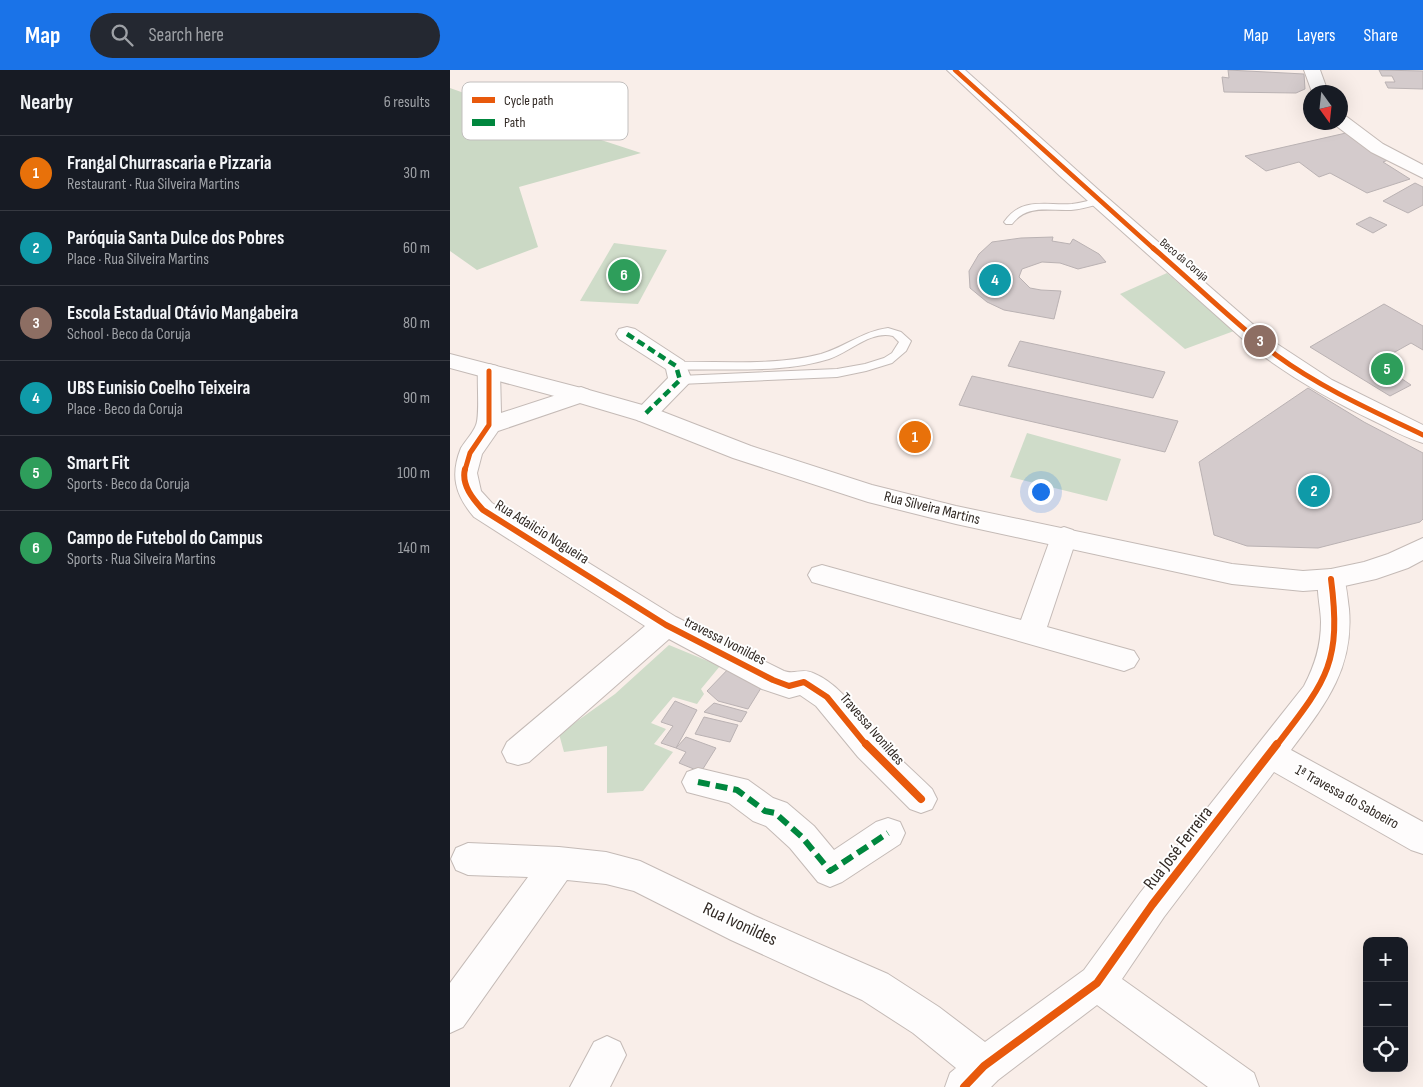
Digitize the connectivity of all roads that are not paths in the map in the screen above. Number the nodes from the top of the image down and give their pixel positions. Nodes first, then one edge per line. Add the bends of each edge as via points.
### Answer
1 (955, 70) edge
2 (1312, 70) edge
3 (1317, 85) edge
4 (1348, 127) edge
5 (1423, 172) edge
6 (1099, 201) junction
7 (1009, 222) dead end
8 (627, 334) dead end
9 (450, 361) edge
10 (489, 371) junction
11 (678, 373) junction
12 (581, 395) junction
13 (645, 414) junction
14 (489, 425) junction
15 (1423, 435) edge
16 (1064, 538) junction
17 (1423, 548) edge
18 (822, 575) dead end
19 (1330, 579) junction
20 (666, 625) junction
21 (1030, 634) junction
22 (1124, 658) dead end
23 (773, 680) joint
24 (518, 752) dead end
25 (1270, 754) junction
26 (698, 782) dead end
27 (921, 799) dead end
28 (888, 833) dead end
29 (1423, 839) edge
30 (468, 859) dead end
31 (559, 863) junction
32 (1097, 983) junction
33 (450, 1014) edge
34 (607, 1055) dead end
35 (974, 1076) edge
36 (589, 1087) edge
37 (1240, 1087) edge

1 - 6 street, Beco da Coruja
2 - 3 street
4 - 5 street via 1377,148
6 - 7 lane via 1071,207 1034,207 1012,215
6 - 15 street, Beco da Coruja via 1291,365 1377,414
8 - 11 street
9 - 10 street, Rua Silveira Martins
10 - 12 street, Rua Silveira Martins
10 - 14 street
11 - 11 lane via 837,373 891,358 900,353 905,340 887,330 826,356
11 - 13 street
12 - 13 street, Rua Silveira Martins
12 - 14 street
13 - 16 street, Rua Silveira Martins via 742,452 868,493
14 - 20 street, Rua Adailcio Nogueira via 470,453 464,474 469,494 483,510
16 - 19 street, Rua Silveira Martins via 1232,574 1303,581
16 - 21 street
17 - 19 street, Rua Silveira Martins via 1366,572
18 - 21 street
19 - 25 street, Rua José Ferreira via 1335,638 1329,665 1315,695
20 - 23 street, travessa Ivonildes
20 - 24 street
21 - 22 street
23 - 27 street, Travessa Ivonildes via 789,686 804,682 827,697 869,748
25 - 29 street, 1ª Travessa do Saboeiro
25 - 32 street, Rua José Ferreira via 1152,905
26 - 28 street via 737,790 765,811 775,813 802,837 830,872
30 - 31 street, Rua Ivonildes
31 - 33 street
31 - 35 street, Rua Ivonildes via 606,868 640,877 743,928 875,987 926,1020
32 - 35 street, Rua José Ferreira
32 - 37 street
34 - 36 street

